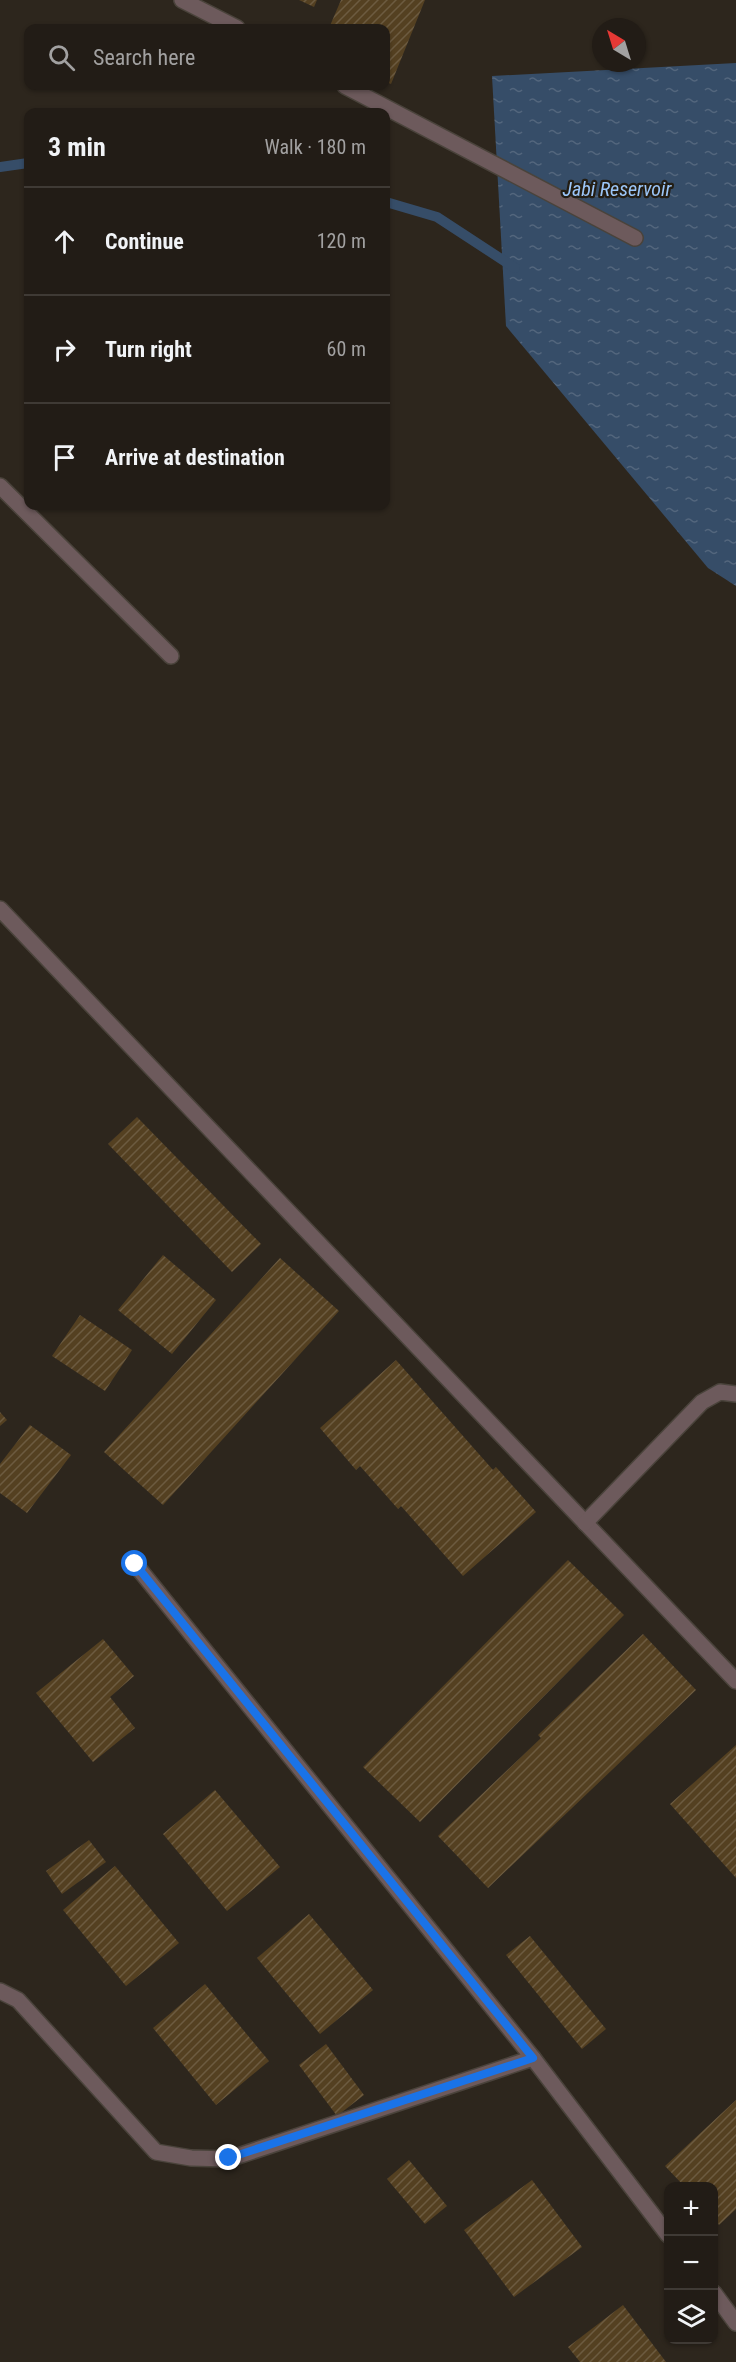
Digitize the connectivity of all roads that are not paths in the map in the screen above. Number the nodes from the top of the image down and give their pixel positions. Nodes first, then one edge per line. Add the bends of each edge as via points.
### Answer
1 (182, 0) edge
2 (229, 24) edge
3 (353, 90) edge
4 (387, 108) edge
5 (390, 110) edge
6 (635, 238) dead end
7 (0, 486) edge
8 (24, 510) edge
9 (24, 510) edge
10 (171, 656) dead end
11 (0, 909) edge
12 (736, 1394) edge
13 (585, 1523) junction
14 (135, 1564) dead end
15 (736, 1681) edge
16 (0, 1991) edge
17 (533, 2058) junction
18 (664, 2228) edge
19 (718, 2298) edge
20 (736, 2323) edge

1 - 2 street
3 - 4 street
5 - 6 street
7 - 9 street
8 - 10 street
11 - 13 street
12 - 13 street via 720,1392 702,1402
13 - 15 street
14 - 17 street
16 - 17 street via 18,2001 156,2152 191,2158 229,2158
17 - 18 street
19 - 20 street

